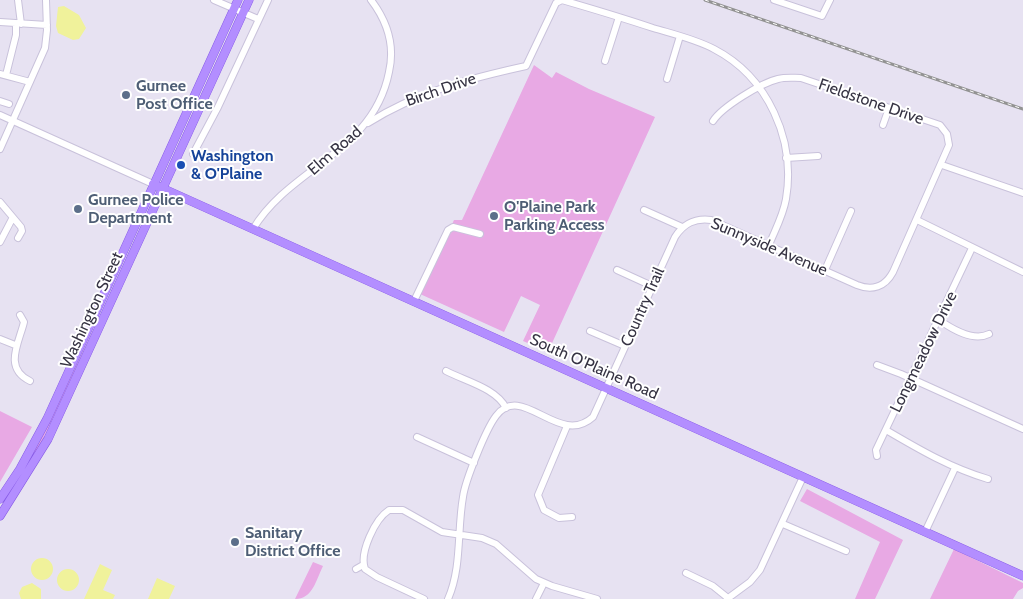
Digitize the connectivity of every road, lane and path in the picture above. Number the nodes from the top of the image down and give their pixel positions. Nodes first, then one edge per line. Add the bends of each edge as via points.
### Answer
1 (18, 0) edge
2 (46, 0) edge
3 (214, 0) edge
4 (238, 0) edge
5 (249, 0) edge
6 (268, 0) edge
7 (371, 0) edge
8 (562, 0) edge
9 (774, 0) edge
10 (830, 0) edge
11 (234, 9) junction
12 (243, 13) junction
13 (619, 17) junction
14 (258, 20) junction
15 (0, 22) edge
16 (18, 24) junction
17 (47, 25) junction
18 (680, 36) junction
19 (605, 61) dead end
20 (3, 74) edge
21 (667, 79) dead end
22 (30, 82) junction
23 (760, 87) junction
24 (0, 101) edge
25 (9, 104) dead end
26 (889, 108) junction
27 (0, 115) edge
28 (13, 120) junction
29 (713, 121) dead end
30 (368, 123) junction
31 (883, 125) dead end
32 (0, 149) edge
33 (193, 154) dead end
34 (818, 156) dead end
35 (786, 158) junction
36 (942, 165) junction
37 (153, 184) junction
38 (163, 189) junction
39 (1023, 193) edge
40 (0, 202) edge
41 (644, 210) dead end
42 (851, 211) dead end
43 (12, 219) junction
44 (917, 220) junction
45 (682, 227) junction
46 (253, 229) junction
47 (480, 234) dead end
48 (18, 238) dead end
49 (0, 242) edge
50 (769, 245) junction
51 (972, 248) junction
52 (616, 270) dead end
53 (825, 270) junction
54 (1022, 271) edge
55 (857, 285) joint
56 (652, 286) junction
57 (414, 301) junction
58 (20, 315) dead end
59 (938, 320) junction
60 (590, 330) dead end
61 (989, 334) dead end
62 (0, 339) edge
63 (15, 345) junction
64 (625, 346) junction
65 (877, 365) dead end
66 (446, 371) dead end
67 (911, 378) junction
68 (30, 381) dead end
69 (606, 388) junction
70 (506, 408) junction
71 (567, 426) junction
72 (1023, 429) edge
73 (886, 430) junction
74 (417, 437) dead end
75 (877, 456) dead end
76 (474, 463) junction
77 (955, 468) junction
78 (803, 477) junction
79 (988, 479) dead end
80 (0, 499) edge
81 (0, 516) edge
82 (572, 516) dead end
83 (783, 524) junction
84 (925, 532) junction
85 (460, 534) junction
86 (846, 551) dead end
87 (363, 565) junction
88 (356, 569) dead end
89 (686, 573) dead end
90 (1023, 576) edge
91 (544, 583) junction
92 (424, 599) edge
93 (448, 599) edge
94 (536, 599) edge
95 (597, 599) edge
96 (727, 599) edge

1 - 16 street
2 - 17 street
3 - 11 street
4 - 11 main road, Washington Street
5 - 12 main road, Washington Street
6 - 14 street
7 - 30 street, Elm Road via 387,29 391,60 385,88
8 - 13 street
8 - 30 street, Birch Drive via 556,3 526,66 437,89
9 - 10 street via 822,16
11 - 12 street
11 - 37 main road, Washington Street
12 - 14 street
12 - 38 main road, Washington Street
13 - 18 street
13 - 19 street
14 - 33 street
15 - 16 street
16 - 17 street
16 - 20 street
17 - 22 street via 45,48
18 - 21 street
18 - 23 street via 724,54
20 - 22 street
22 - 28 street
23 - 26 street, Fieldstone Drive via 778,79 801,78
23 - 29 street, Fieldstone Drive via 722,110
23 - 35 street via 778,121
24 - 25 street
26 - 31 street
26 - 36 street, Fieldstone Drive via 940,125 947,134 949,145
27 - 28 street
28 - 32 street
28 - 37 street
30 - 46 street, Elm Road via 328,160 275,200
34 - 35 street
35 - 50 street via 785,201
36 - 39 street
36 - 44 street, Fieldstone Drive
37 - 38 main road, South O'Plaine Road
37 - 80 main road, Washington Street via 43,427
38 - 46 main road, South O'Plaine Road
38 - 81 main road, Washington Street via 51,433
40 - 43 street
41 - 45 street
42 - 53 street
43 - 48 street via 22,232
43 - 49 street
44 - 51 street
44 - 55 street, Fieldstone Drive via 887,282 876,288
45 - 50 street, Sunnyside Avenue via 698,220 711,220
45 - 56 street, Country Trail
46 - 57 main road, South O'Plaine Road
47 - 57 street via 453,228 448,230
50 - 53 street, Sunnyside Avenue
51 - 54 street
51 - 59 street, Longmeadow Drive
52 - 56 street
53 - 55 street, Sunnyside Avenue
56 - 64 street, Country Trail
57 - 69 main road, South O'Plaine Road
58 - 63 street via 23,325
59 - 61 street via 964,333 984,337
59 - 67 street, Longmeadow Drive
60 - 64 street
62 - 63 street
63 - 68 street via 16,368 23,378
64 - 69 street, Country Trail
65 - 67 street
66 - 70 street via 495,394
67 - 72 street
67 - 73 street, Longmeadow Drive
69 - 71 street, Country Trail via 593,416 582,425
69 - 78 main road, South O'Plaine Road
70 - 71 street via 526,408
70 - 76 street via 494,419
71 - 82 street via 538,495 544,510 559,518
73 - 75 street, Longmeadow Drive via 876,450
73 - 77 street
74 - 76 street
76 - 85 street via 463,497
77 - 79 street
77 - 84 street
78 - 83 street
78 - 84 main road, South O'Plaine Road
83 - 86 street
83 - 96 street via 760,570
84 - 90 main road, South O'Plaine Road
85 - 87 street via 433,528 402,510 388,506 364,552
85 - 91 street via 477,536 496,544 525,572
85 - 93 street via 457,570
87 - 88 street
87 - 92 street via 369,573
89 - 96 street via 713,586
91 - 94 street
91 - 95 street

